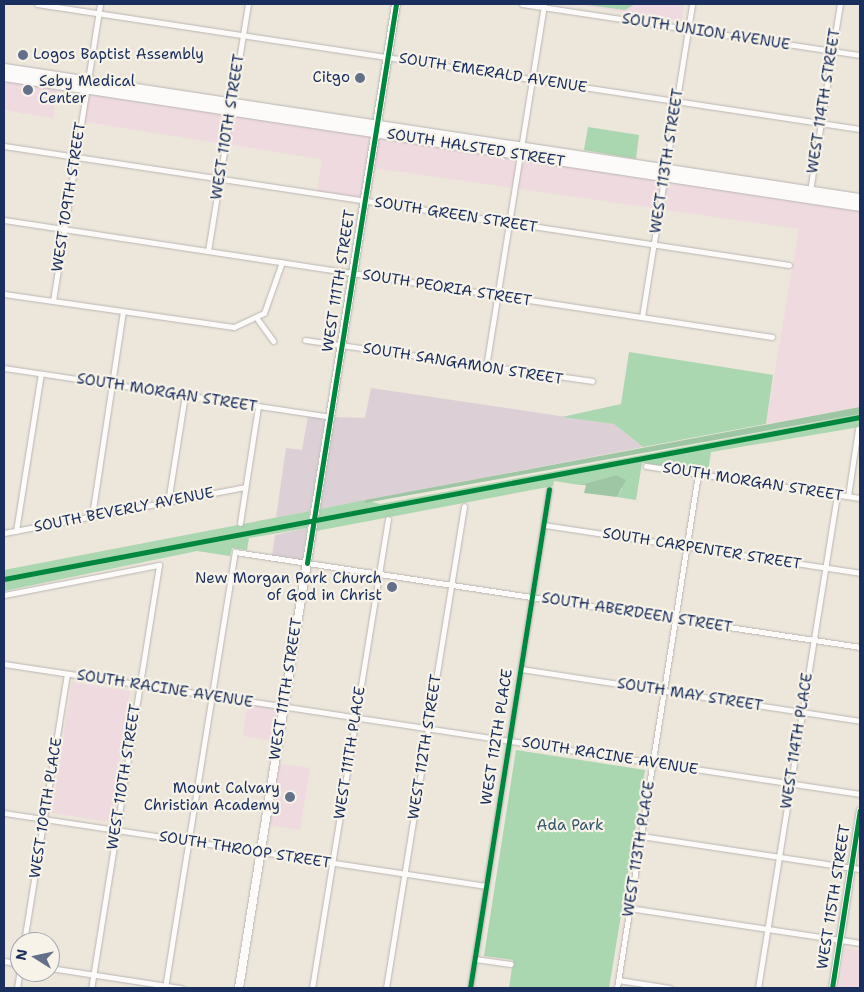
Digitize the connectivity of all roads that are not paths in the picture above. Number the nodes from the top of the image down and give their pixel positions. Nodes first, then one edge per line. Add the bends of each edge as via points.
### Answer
1 (37, 4) edge
2 (100, 4) edge
3 (248, 4) edge
4 (396, 4) edge
5 (522, 4) edge
6 (692, 4) edge
7 (840, 4) edge
8 (544, 5) edge
9 (98, 13) junction
10 (688, 29) junction
11 (243, 35) junction
12 (832, 51) junction
13 (860, 55) edge
14 (388, 57) junction
15 (4, 68) edge
16 (4, 76) edge
17 (532, 79) junction
18 (87, 84) junction
19 (676, 101) junction
20 (231, 106) junction
21 (821, 123) junction
22 (376, 129) junction
23 (860, 129) edge
24 (4, 146) edge
25 (521, 150) junction
26 (76, 157) junction
27 (665, 172) junction
28 (220, 179) junction
29 (810, 194) junction
30 (860, 198) edge
31 (365, 201) junction
32 (860, 206) edge
33 (4, 220) edge
34 (509, 223) junction
35 (64, 229) junction
36 (653, 245) junction
37 (208, 251) junction
38 (282, 262) junction
39 (789, 265) dead end
40 (353, 273) junction
41 (4, 294) edge
42 (498, 296) junction
43 (53, 301) junction
44 (124, 312) junction
45 (642, 317) junction
46 (258, 320) junction
47 (772, 337) dead end
48 (305, 340) dead end
49 (273, 341) dead end
50 (341, 346) junction
51 (486, 367) junction
52 (4, 368) edge
53 (40, 374) junction
54 (592, 381) dead end
55 (112, 384) junction
56 (186, 396) junction
57 (258, 406) junction
58 (330, 418) junction
59 (858, 429) dead end
60 (646, 466) dead end
61 (698, 474) junction
62 (245, 487) junction
63 (550, 489) dead end
64 (837, 494) junction
65 (848, 496) junction
66 (860, 498) edge
67 (168, 502) junction
68 (464, 506) dead end
69 (92, 516) junction
70 (388, 519) dead end
71 (240, 522) dead end
72 (544, 525) junction
73 (16, 531) junction
74 (4, 533) edge
75 (687, 546) junction
76 (307, 562) junction
77 (825, 568) junction
78 (860, 573) edge
79 (379, 574) junction
80 (451, 585) junction
81 (4, 595) edge
82 (532, 597) junction
83 (675, 619) junction
84 (814, 640) junction
85 (860, 647) edge
86 (4, 664) edge
87 (521, 669) junction
88 (67, 674) junction
89 (139, 685) junction
90 (664, 691) junction
91 (212, 696) junction
92 (284, 707) junction
93 (802, 712) junction
94 (356, 718) junction
95 (860, 721) edge
96 (428, 729) junction
97 (509, 741) junction
98 (652, 763) junction
99 (791, 784) junction
100 (860, 794) edge
101 (860, 810) edge
102 (4, 813) edge
103 (44, 819) junction
104 (116, 830) junction
105 (641, 836) junction
106 (189, 841) junction
107 (260, 852) junction
108 (779, 857) junction
109 (332, 863) junction
110 (851, 868) junction
111 (860, 869) edge
112 (405, 874) junction
113 (486, 886) junction
114 (629, 908) junction
115 (768, 929) junction
116 (26, 932) edge
117 (840, 940) junction
118 (860, 943) edge
119 (475, 958) junction
120 (511, 964) dead end
121 (60, 970) edge
122 (93, 975) junction
123 (618, 980) junction
124 (166, 987) edge
125 (90, 988) edge
126 (181, 988) edge
127 (238, 988) edge
128 (312, 988) edge
129 (386, 988) edge
130 (470, 988) edge
131 (617, 988) edge
132 (670, 988) edge
133 (758, 988) edge
134 (832, 988) edge

1 - 9 street, SOUTH EMERALD AVENUE
2 - 9 street, WEST 109TH STREET
3 - 11 street, WEST 110TH STREET
4 - 14 main road, WEST 111TH STREET
5 - 8 street, SOUTH UNION AVENUE
6 - 10 street, WEST 113TH STREET
7 - 12 street, WEST 114TH STREET
8 - 10 street, SOUTH UNION AVENUE
8 - 17 street
9 - 11 street, SOUTH EMERALD AVENUE
9 - 18 street, WEST 109TH STREET
10 - 12 street, SOUTH UNION AVENUE
10 - 19 street, WEST 113TH STREET
11 - 14 street, SOUTH EMERALD AVENUE
11 - 20 street, WEST 110TH STREET
12 - 13 street, SOUTH UNION AVENUE
12 - 21 street, WEST 114TH STREET
14 - 17 street, SOUTH EMERALD AVENUE
14 - 22 main road, WEST 111TH STREET
15 - 18 main road, SOUTH HALSTED STREET
16 - 18 main road, SOUTH HALSTED STREET
17 - 19 street, SOUTH EMERALD AVENUE
17 - 25 street
18 - 20 main road, SOUTH HALSTED STREET
18 - 26 street, WEST 109TH STREET
19 - 21 street, SOUTH EMERALD AVENUE
19 - 27 street, WEST 113TH STREET
20 - 22 main road, SOUTH HALSTED STREET
20 - 28 street, WEST 110TH STREET
21 - 23 street, SOUTH EMERALD AVENUE
21 - 29 street, WEST 114TH STREET
22 - 25 main road, SOUTH HALSTED STREET
22 - 31 main road, WEST 111TH STREET
24 - 26 street, SOUTH GREEN STREET
25 - 27 main road, SOUTH HALSTED STREET
25 - 34 street
26 - 28 street, SOUTH GREEN STREET
26 - 35 street, WEST 109TH STREET
27 - 29 main road, SOUTH HALSTED STREET
27 - 36 street, WEST 113TH STREET
28 - 31 street, SOUTH GREEN STREET
28 - 37 street, WEST 110TH STREET
29 - 30 main road, SOUTH HALSTED STREET
29 - 32 main road, SOUTH HALSTED STREET
31 - 34 street, SOUTH GREEN STREET
31 - 40 main road, WEST 111TH STREET
33 - 35 street, SOUTH PEORIA STREET
34 - 36 street, SOUTH GREEN STREET
34 - 42 street
35 - 37 street, SOUTH PEORIA STREET
35 - 43 street, WEST 109TH STREET
36 - 39 street, SOUTH GREEN STREET
36 - 45 street, WEST 113TH STREET
37 - 38 street, SOUTH PEORIA STREET
38 - 40 street, SOUTH PEORIA STREET
38 - 46 street via 273,299
40 - 42 street, SOUTH PEORIA STREET
40 - 50 main road, WEST 111TH STREET
41 - 43 street
42 - 45 street, SOUTH PEORIA STREET
42 - 51 street
43 - 44 street
44 - 46 street via 228,328
44 - 55 street
45 - 47 street, SOUTH PEORIA STREET
46 - 49 street
48 - 50 street, SOUTH SANGAMON STREET
50 - 51 street, SOUTH SANGAMON STREET
50 - 58 main road, WEST 111TH STREET
51 - 54 street, SOUTH SANGAMON STREET
52 - 53 street, SOUTH MORGAN STREET
53 - 55 street, SOUTH MORGAN STREET
53 - 73 street
55 - 56 street, SOUTH MORGAN STREET
55 - 69 street
56 - 57 street, SOUTH MORGAN STREET
56 - 67 street
57 - 58 street, SOUTH MORGAN STREET
57 - 62 street
58 - 76 main road, WEST 111TH STREET
59 - 65 street
60 - 61 street, SOUTH MORGAN STREET
61 - 64 street, SOUTH MORGAN STREET
61 - 75 street, WEST 113TH PLACE
62 - 67 street, SOUTH BEVERLY AVENUE
62 - 71 street
63 - 72 street, WEST 112TH PLACE
64 - 65 street, SOUTH MORGAN STREET
64 - 77 street, WEST 114TH PLACE
65 - 66 street, SOUTH MORGAN STREET
67 - 69 street, SOUTH BEVERLY AVENUE
68 - 80 street, WEST 112TH STREET
69 - 73 street, SOUTH BEVERLY AVENUE
70 - 79 street, WEST 111TH PLACE
72 - 75 street, SOUTH CARPENTER STREET
72 - 82 street, WEST 112TH PLACE
73 - 74 street, SOUTH BEVERLY AVENUE
75 - 77 street, SOUTH CARPENTER STREET
75 - 83 street, WEST 113TH PLACE
76 - 79 street, SOUTH ABERDEEN STREET
76 - 91 street, SOUTH ABERDEEN STREET via 235,552
76 - 92 main road, WEST 111TH STREET
77 - 78 street, SOUTH CARPENTER STREET
77 - 84 street, WEST 114TH PLACE
79 - 80 street, SOUTH ABERDEEN STREET
79 - 94 street, WEST 111TH PLACE
80 - 82 street, SOUTH ABERDEEN STREET
80 - 96 street, WEST 112TH STREET
81 - 89 street, WEST 110TH STREET via 158,565
82 - 83 street, SOUTH ABERDEEN STREET
82 - 87 street, WEST 112TH PLACE
83 - 84 street, SOUTH ABERDEEN STREET
83 - 90 street, WEST 113TH PLACE
84 - 85 street, SOUTH ABERDEEN STREET
84 - 93 street, WEST 114TH PLACE
86 - 88 street, SOUTH RACINE AVENUE
87 - 90 street, SOUTH MAY STREET
87 - 97 street, WEST 112TH PLACE
88 - 89 street, SOUTH RACINE AVENUE
88 - 103 street, WEST 109TH PLACE
89 - 91 street, SOUTH RACINE AVENUE
89 - 104 street, WEST 110TH STREET
90 - 93 street, SOUTH MAY STREET
90 - 98 street, WEST 113TH PLACE
91 - 92 street, SOUTH RACINE AVENUE
91 - 106 street
92 - 94 street, SOUTH RACINE AVENUE
92 - 107 main road, WEST 111TH STREET
93 - 95 street, SOUTH MAY STREET
93 - 99 street, WEST 114TH PLACE
94 - 96 street, SOUTH RACINE AVENUE
94 - 109 street, WEST 111TH PLACE
96 - 97 street, SOUTH RACINE AVENUE
96 - 112 street, WEST 112TH STREET
97 - 98 street, SOUTH RACINE AVENUE
97 - 113 street, WEST 112TH PLACE
98 - 99 street, SOUTH RACINE AVENUE
98 - 105 street, WEST 113TH PLACE
99 - 100 street, SOUTH RACINE AVENUE
99 - 108 street, WEST 114TH PLACE
101 - 110 street, WEST 115TH STREET
102 - 103 street, SOUTH THROOP STREET
103 - 104 street, SOUTH THROOP STREET
103 - 116 street, WEST 109TH PLACE
104 - 106 street, SOUTH THROOP STREET
104 - 122 street, WEST 110TH STREET
105 - 108 street
105 - 114 street, WEST 113TH PLACE
106 - 107 street, SOUTH THROOP STREET
106 - 124 street
107 - 109 street, SOUTH THROOP STREET
107 - 127 main road, WEST 111TH STREET
108 - 110 street
108 - 115 street, WEST 114TH PLACE
109 - 112 street, SOUTH THROOP STREET
109 - 128 street, WEST 111TH PLACE
110 - 111 street
110 - 117 street, WEST 115TH STREET
112 - 113 street, SOUTH THROOP STREET
112 - 129 street, WEST 112TH STREET
113 - 119 street, WEST 112TH PLACE
114 - 115 street
114 - 123 street, WEST 113TH PLACE
115 - 117 street
115 - 133 street, WEST 114TH PLACE
117 - 118 street
117 - 134 street, WEST 115TH STREET
119 - 120 street
119 - 130 street, WEST 112TH PLACE
121 - 122 street
122 - 124 street
122 - 125 street, WEST 110TH STREET
123 - 131 street, WEST 113TH PLACE
123 - 132 street
124 - 126 street

